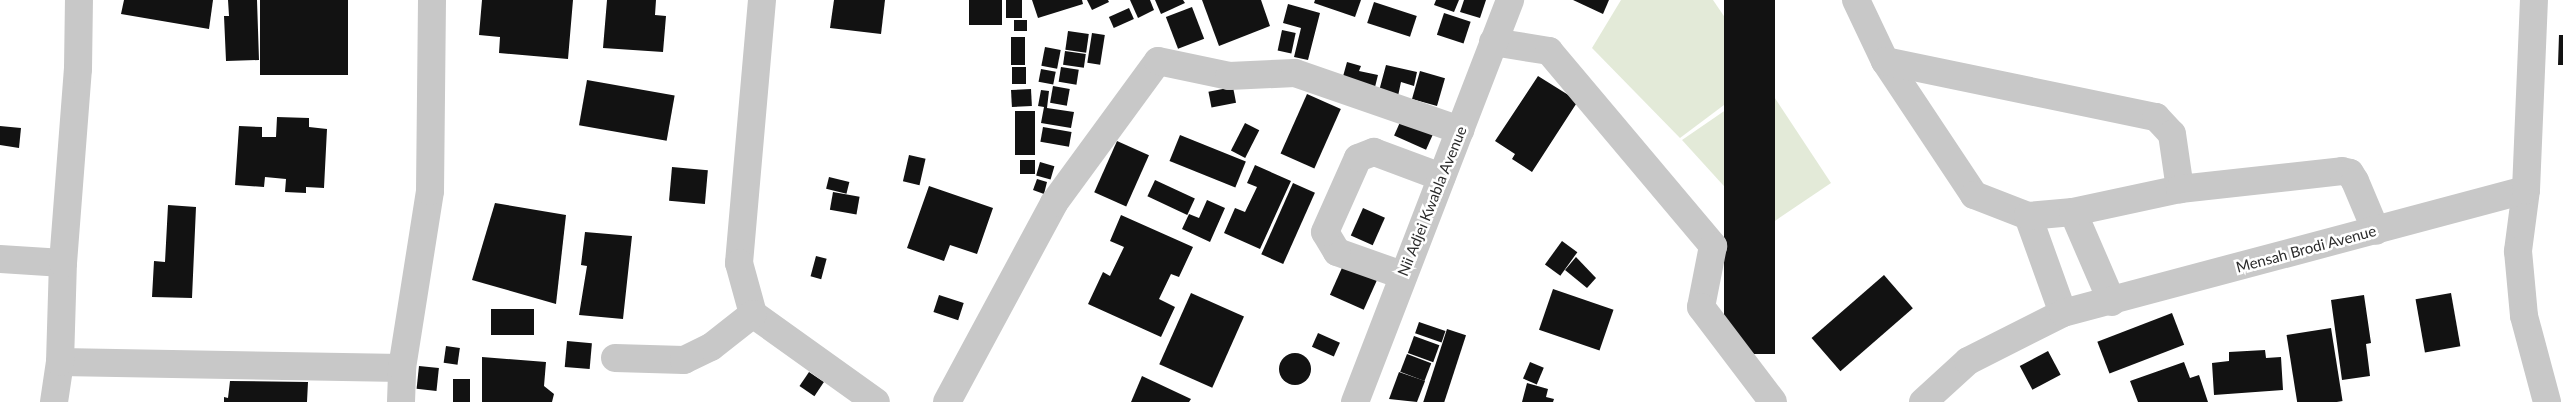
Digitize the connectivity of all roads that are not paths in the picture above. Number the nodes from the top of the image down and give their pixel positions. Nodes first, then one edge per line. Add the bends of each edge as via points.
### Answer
1 (79, 0) edge
2 (432, 0) edge
3 (762, 0) edge
4 (1510, 0) edge
5 (1856, 0) edge
6 (2534, 0) edge
7 (1493, 42) junction
8 (1885, 61) junction
9 (1460, 130) junction
10 (1441, 177) junction
11 (2180, 189) junction
12 (2526, 190) junction
13 (2073, 212) junction
14 (2028, 216) junction
15 (2376, 231) junction
16 (0, 259) edge
17 (63, 263) junction
18 (1402, 275) junction
19 (2112, 302) junction
20 (2063, 313) junction
21 (753, 314) junction
22 (615, 358) dead end
23 (60, 362) junction
24 (402, 368) junction
25 (54, 402) edge
26 (401, 402) edge
27 (876, 402) edge
28 (947, 402) edge
29 (1355, 402) edge
30 (1773, 402) edge
31 (1923, 402) edge
32 (2547, 402) edge

1 - 17 street via 78,69
2 - 24 street via 430,191
3 - 21 street via 739,262
4 - 7 street, Nii Adjei Kwabla Avenue
5 - 8 street
6 - 12 street
7 - 9 street, Nii Adjei Kwabla Avenue
7 - 30 street via 1549,50 1713,246 1701,307
8 - 11 street via 2156,117 2172,134
8 - 14 street via 1974,195
9 - 10 street, Nii Adjei Kwabla Avenue
9 - 28 street via 1294,73 1229,76 1158,61 1054,204
10 - 18 street, Nii Adjei Kwabla Avenue
10 - 18 street via 1374,152 1358,158 1325,232 1337,252
11 - 13 street
11 - 15 street via 2342,171 2350,173 2355,181
12 - 15 street, Mensah Brodi Avenue
12 - 32 street via 2518,251 2524,316
13 - 14 street
13 - 19 street
14 - 20 street
15 - 19 street, Mensah Brodi Avenue
16 - 17 street
17 - 23 street
18 - 29 street, Nii Adjei Kwabla Avenue
19 - 20 street, Mensah Brodi Avenue
20 - 31 street, Mensah Brodi Avenue via 1968,361
21 - 22 street via 711,347 684,360
21 - 27 street
23 - 24 street
23 - 25 street
24 - 26 street

